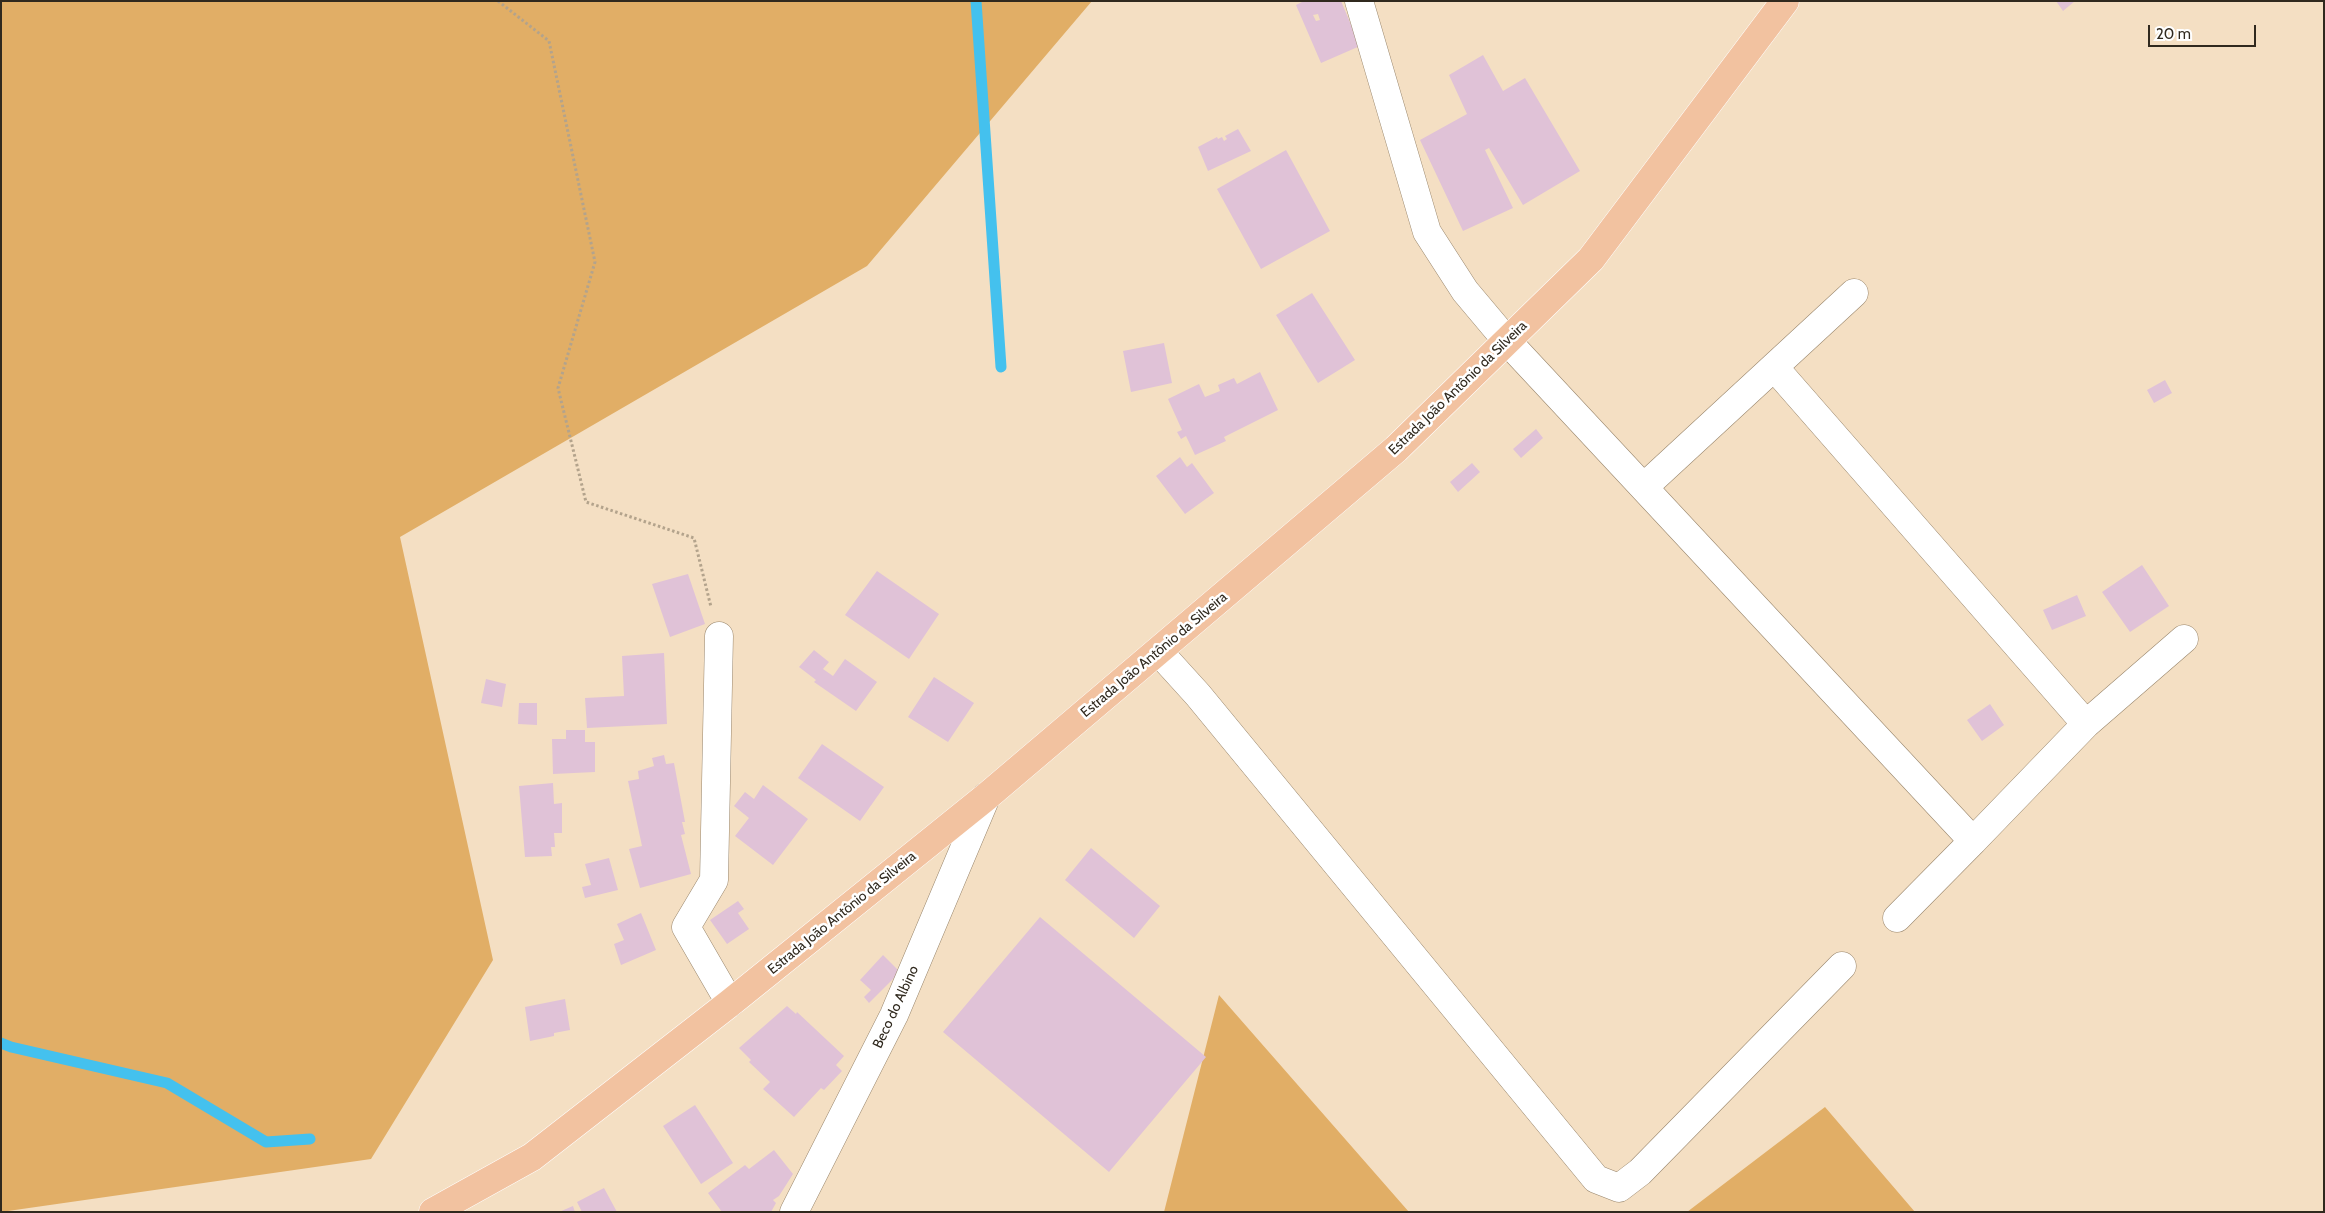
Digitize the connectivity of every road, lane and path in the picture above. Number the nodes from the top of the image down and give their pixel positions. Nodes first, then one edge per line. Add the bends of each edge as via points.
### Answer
1 (498, 1) edge
2 (1359, 1) edge
3 (1785, 1) edge
4 (1854, 293) dead end
5 (1507, 342) junction
6 (1774, 367) junction
7 (1644, 487) junction
8 (719, 636) joint
9 (2184, 639) dead end
10 (1159, 652) junction
11 (2086, 724) junction
12 (986, 797) junction
13 (1973, 841) junction
14 (1897, 918) dead end
15 (1842, 966) dead end
16 (730, 1003) junction
17 (433, 1212) edge
18 (794, 1212) edge

1 - 8 path via 550,42 595,262 558,388 586,502 694,538
2 - 5 street via 1427,232 1465,292
3 - 5 main road, Estrada João Antônio da Silveira via 1591,259
4 - 6 street
5 - 7 street
5 - 10 main road, Estrada João Antônio da Silveira via 1396,449
6 - 7 street
6 - 11 street
7 - 13 street
8 - 16 street via 714,880 686,927
9 - 11 street
10 - 12 main road, Estrada João Antônio da Silveira
10 - 15 street via 1596,1179 1619,1188 1640,1172
11 - 13 street
12 - 16 main road, Estrada João Antônio da Silveira
12 - 18 street, Beco do Albino via 894,1015
13 - 14 street
16 - 17 main road, Estrada João Antônio da Silveira via 532,1157

